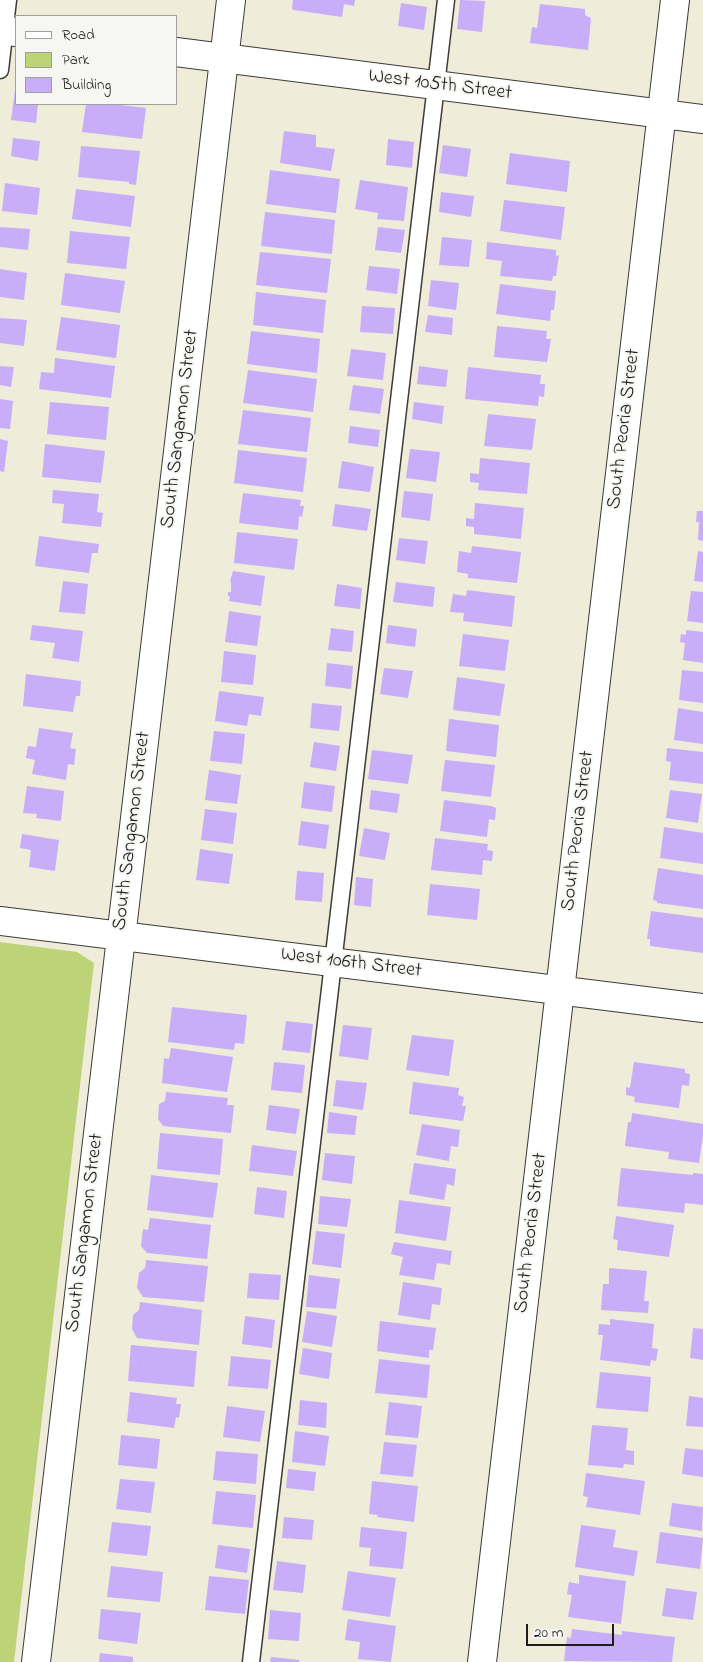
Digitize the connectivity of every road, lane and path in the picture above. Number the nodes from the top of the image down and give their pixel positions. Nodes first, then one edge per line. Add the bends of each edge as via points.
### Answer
1 (8, 0) edge
2 (231, 0) edge
3 (446, 0) edge
4 (675, 0) edge
5 (7, 31) edge
6 (178, 52) edge
7 (224, 58) junction
8 (0, 70) edge
9 (436, 85) junction
10 (662, 114) junction
11 (703, 120) edge
12 (0, 920) edge
13 (121, 936) junction
14 (333, 962) junction
15 (560, 990) junction
16 (703, 1008) edge
17 (36, 1662) edge
18 (252, 1662) edge
19 (482, 1662) edge

1 - 5 lane
2 - 7 street, South Sangamon Street
3 - 9 lane
4 - 10 street, South Peoria Street
5 - 8 lane
6 - 7 street, West 105th Street
7 - 9 street, West 105th Street
7 - 13 street, South Sangamon Street
9 - 10 street, West 105th Street
9 - 14 lane
10 - 11 street, West 105th Street
10 - 15 street, South Peoria Street
12 - 13 street, West 106th Street
13 - 14 street, West 106th Street
13 - 17 street, South Sangamon Street
14 - 15 street, West 106th Street
14 - 18 lane
15 - 16 street, West 106th Street
15 - 19 street, South Peoria Street

